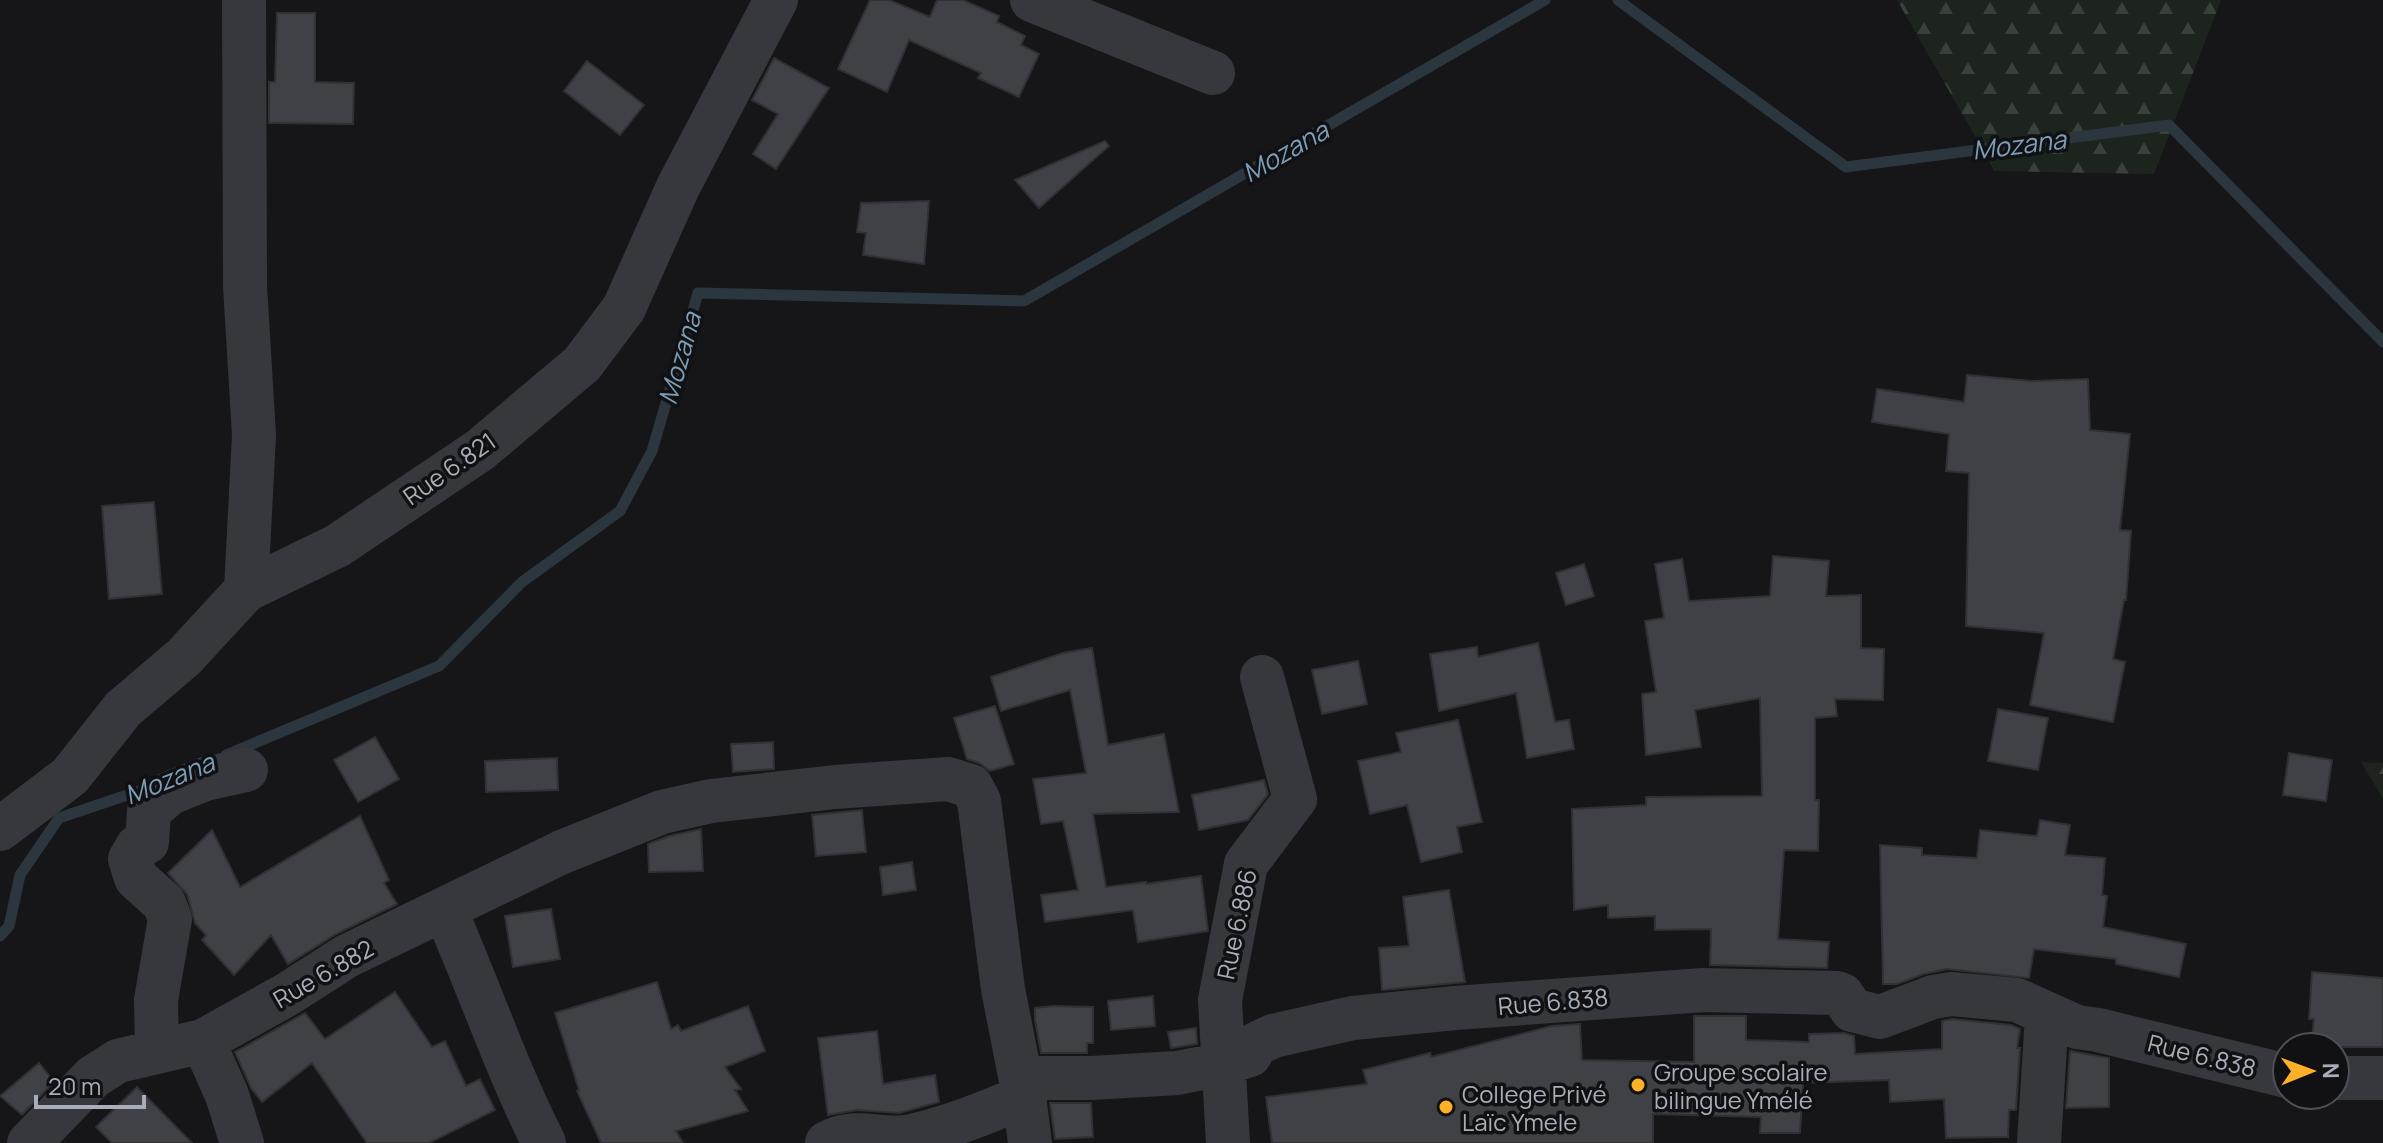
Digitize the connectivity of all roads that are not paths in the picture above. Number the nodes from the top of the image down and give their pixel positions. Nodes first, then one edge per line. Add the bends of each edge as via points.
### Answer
1 (244, 0) edge
2 (776, 0) edge
3 (1032, 0) edge
4 (1213, 73) dead end
5 (246, 590) junction
6 (1262, 677) dead end
7 (246, 770) dead end
8 (0, 829) edge
9 (445, 910) junction
10 (2047, 1015) junction
11 (203, 1041) junction
12 (157, 1052) junction
13 (1223, 1064) junction
14 (2271, 1072) edge
15 (2351, 1078) edge
16 (2383, 1078) edge
17 (1024, 1096) junction
18 (29, 1143) edge
19 (242, 1143) edge
20 (544, 1143) edge
21 (827, 1143) edge
22 (1030, 1143) edge
23 (1228, 1143) edge
24 (2039, 1143) edge

1 - 5 street via 245,286 254,435
2 - 5 street, Rue 6.821 via 678,187 624,308 582,364 480,450 337,546
3 - 4 street
5 - 8 street, Rue 6.821 via 184,657 123,709 70,776
6 - 13 street, Rue 6.886 via 1295,799 1246,864 1220,1000
7 - 12 street via 170,793 149,811 147,842 130,859 136,878 164,903 170,919 156,1000
9 - 11 street, Rue 6.882 via 347,956
9 - 17 street, Rue 6.882 via 562,852 662,812 835,787 948,779 971,786 979,801 1003,989
9 - 20 street via 517,1090
10 - 13 street, Rue 6.838 via 2017,1000 1951,994 1880,1017 1852,1010 1837,993 1704,990 1353,1018 1273,1036 1256,1044 1250,1055
10 - 14 street, Rue 6.838 via 2077,1027
10 - 24 street
11 - 12 street, Rue 6.882
11 - 19 street
12 - 18 street, Rue 6.882 via 118,1061 93,1077
13 - 17 street, Rue 6.838 via 1177,1073 1036,1078
13 - 23 street, Rue 6.886
15 - 16 street
17 - 21 street, Rue 6.838 via 911,1137 861,1133
17 - 22 street

